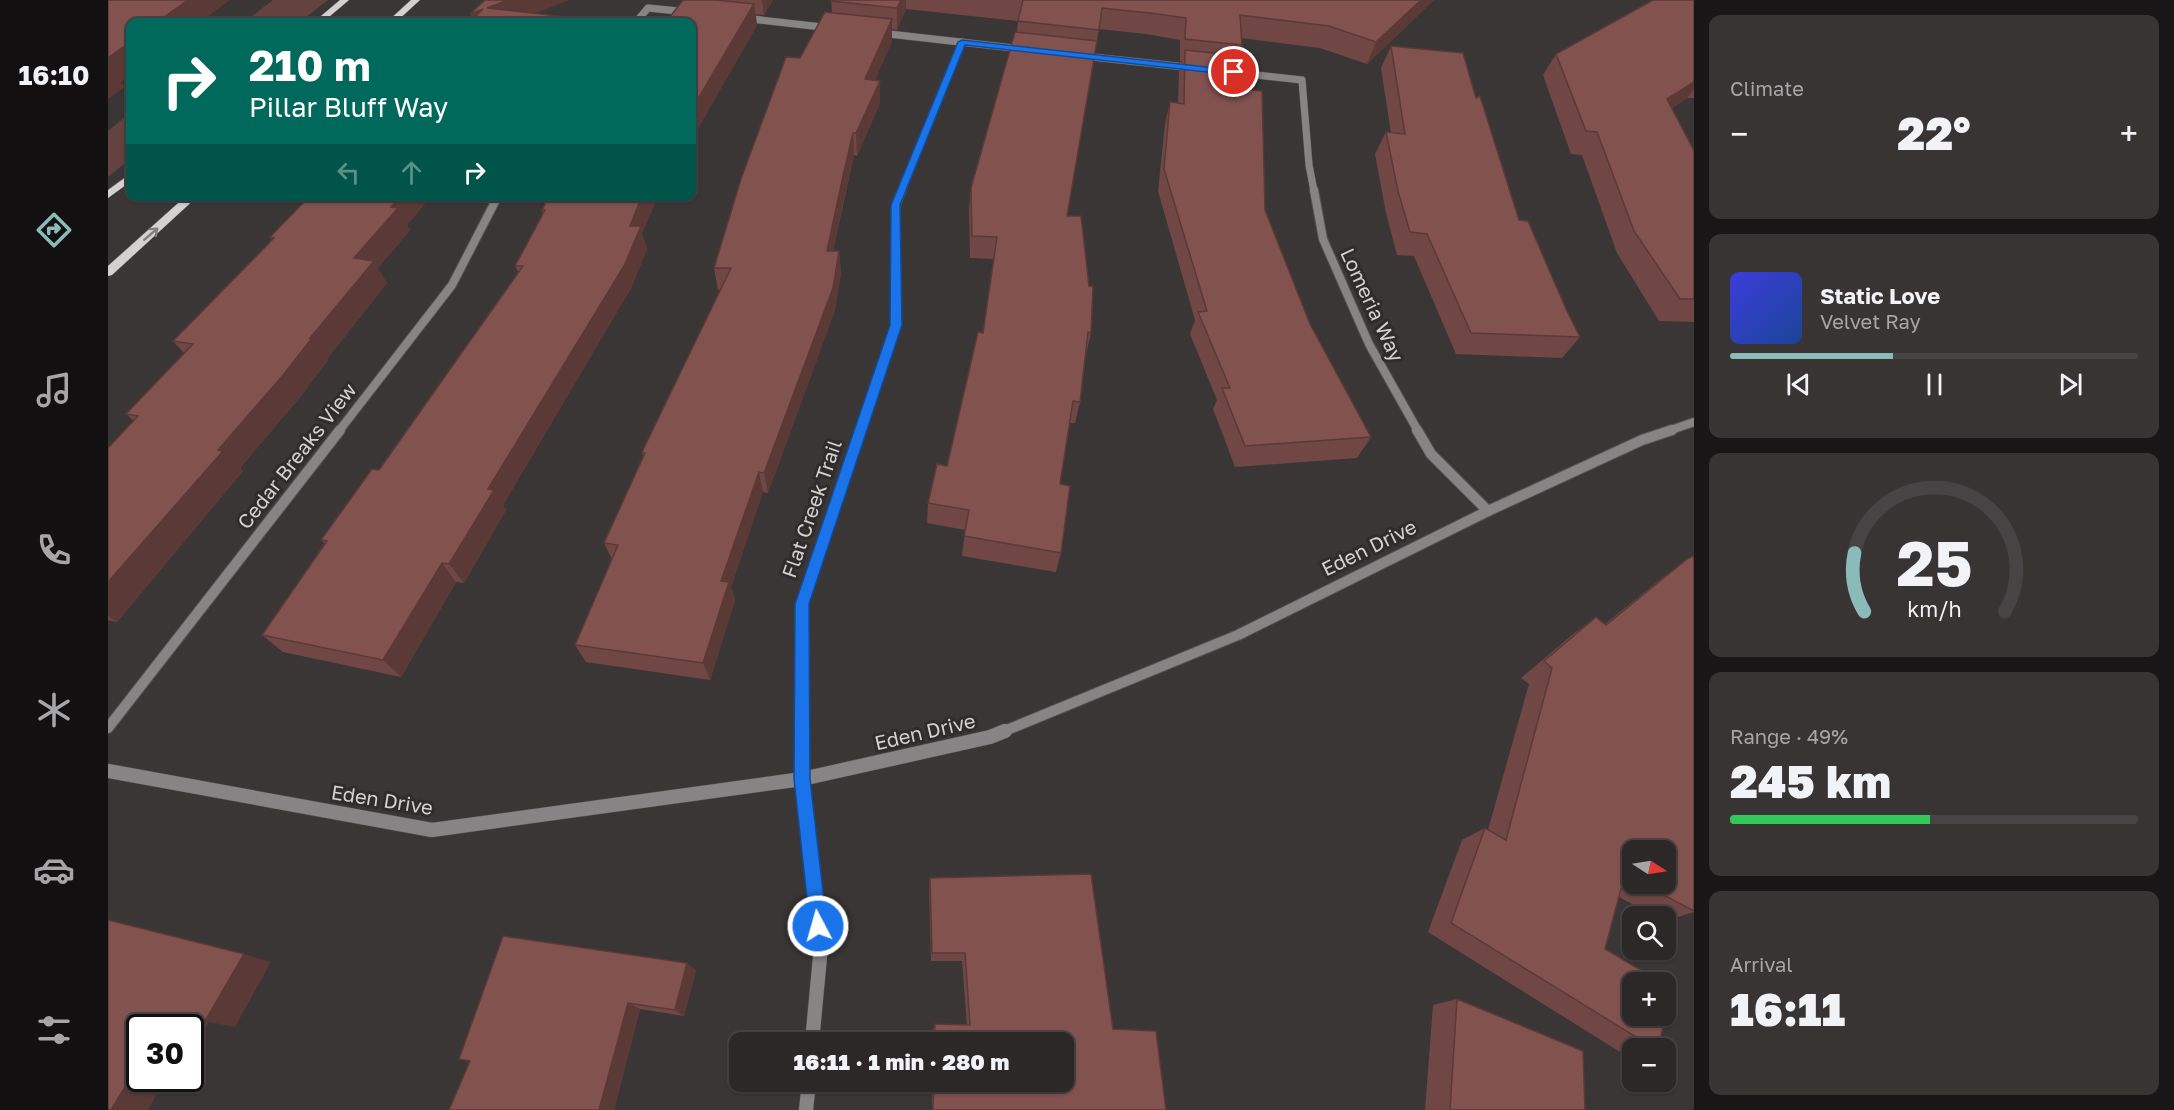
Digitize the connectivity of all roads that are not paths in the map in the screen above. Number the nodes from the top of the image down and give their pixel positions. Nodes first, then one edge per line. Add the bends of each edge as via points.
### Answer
1 (345, 0) edge
2 (416, 0) edge
3 (694, 13) edge
4 (729, 17) edge
5 (323, 18) edge
6 (395, 18) edge
7 (639, 18) edge
8 (834, 28) edge
9 (869, 32) edge
10 (962, 42) junction
11 (1032, 50) edge
12 (1079, 55) edge
13 (1208, 69) edge
14 (1220, 71) edge
15 (126, 180) edge
16 (108, 195) edge
17 (188, 201) edge
18 (495, 201) edge
19 (108, 272) edge
20 (1694, 422) edge
21 (1488, 511) junction
22 (108, 728) edge
23 (108, 771) edge
24 (802, 779) junction
25 (813, 1032) edge
26 (808, 1092) edge
27 (806, 1110) edge

1 - 5 main road
2 - 6 main road
3 - 7 street via 648,8
4 - 8 street
9 - 10 street
10 - 11 street
10 - 24 street, Flat Creek Trail via 896,205 896,325 802,604
12 - 13 street
14 - 21 street, Lomeria Way via 1302,80 1309,165 1323,239 1369,344 1431,454
15 - 16 main road
19 -> 17 main road
18 - 22 street, Cedar Breaks View via 452,285
20 - 21 street, Eden Drive via 1642,440
21 - 24 street, Eden Drive via 1238,635 990,737
23 - 24 street, Eden Drive via 432,830
24 - 25 street, Flat Creek Trail via 820,946
26 - 27 street

